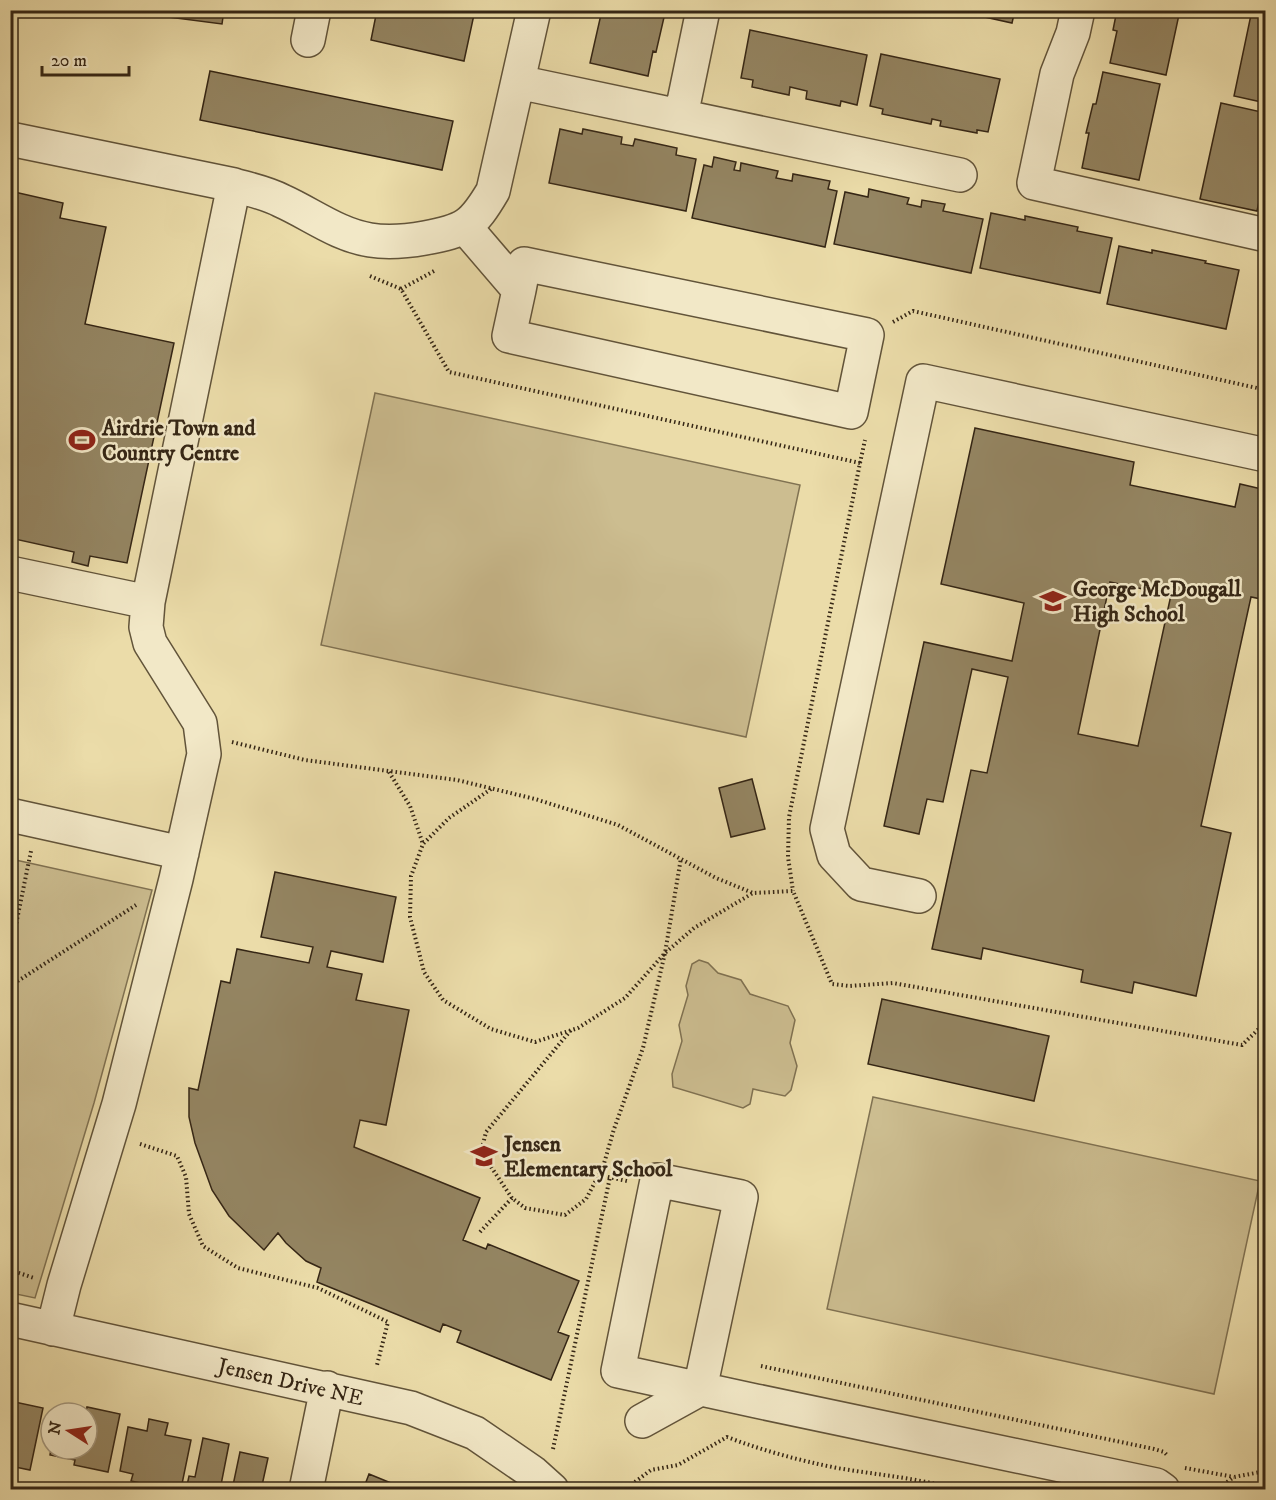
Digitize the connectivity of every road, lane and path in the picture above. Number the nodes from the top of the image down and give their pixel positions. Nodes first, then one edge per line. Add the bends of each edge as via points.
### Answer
1 (534, 10) edge
2 (704, 10) edge
3 (1078, 10) edge
4 (518, 82) junction
5 (681, 116) junction
6 (10, 139) edge
7 (960, 175) dead end
8 (234, 185) junction
9 (465, 227) junction
10 (1266, 235) edge
11 (370, 276) dead end
12 (519, 290) junction
13 (867, 335) junction
14 (1266, 390) edge
15 (1266, 454) edge
16 (10, 573) edge
17 (148, 602) junction
18 (203, 734) junction
19 (389, 771) junction
20 (492, 788) junction
21 (24, 818) edge
22 (423, 844) junction
23 (681, 858) junction
24 (179, 866) junction
25 (793, 891) junction
26 (753, 893) junction
27 (919, 896) dead end
28 (665, 953) junction
29 (10, 954) edge
30 (10, 986) edge
31 (1266, 1022) edge
32 (572, 1030) junction
33 (136, 1143) dead end
34 (610, 1177) dead end
35 (512, 1198) junction
36 (480, 1233) dead end
37 (10, 1319) edge
38 (53, 1329) junction
39 (377, 1365) dead end
40 (327, 1388) junction
41 (700, 1389) junction
42 (642, 1421) dead end
43 (553, 1450) dead end
44 (1266, 1471) edge
45 (1234, 1477) junction
46 (1160, 1487) edge
47 (306, 1490) edge
48 (552, 1490) edge
49 (624, 1490) edge
50 (959, 1490) edge
51 (1216, 1490) edge

1 - 4 street
2 - 5 street
3 - 10 street via 1057,74 1034,183
4 - 5 street
4 - 9 street via 493,191 480,214
5 - 7 street
6 - 8 street
8 - 9 street via 274,197 353,236 372,240 422,238
8 - 17 street
9 - 12 street
11 - 25 path via 400,289 449,372 860,463 789,817 788,857
12 - 13 street via 524,264
12 - 13 street via 509,336 851,412
13 - 14 path via 913,311
15 - 27 street via 923,381 827,829 834,855 861,884
16 - 17 street
17 - 18 street via 146,627 150,643
18 - 19 path via 305,760
18 - 24 street via 204,754
19 - 20 path
19 - 22 path via 410,806
20 - 22 path via 449,818
20 - 23 path via 618,825
21 - 24 street
21 - 29 path
22 - 32 path via 411,876 410,917 424,972 443,1000 491,1029 535,1042
23 - 26 path
23 - 28 path
24 - 30 path
24 - 38 street via 119,1104
25 - 26 path
25 - 31 path via 832,984 893,983 1242,1045
26 - 28 path via 694,928
28 - 32 path via 625,998
28 - 35 path via 643,1048 603,1167 586,1199 565,1215 525,1208
32 - 35 path via 486,1132 481,1152
33 - 39 path via 177,1156 186,1177 189,1214 203,1246 238,1268 318,1288 388,1322
34 - 43 path
35 - 36 path
37 - 38 street, Jensen Drive NE
38 - 40 street, Jensen Drive NE
40 - 47 street
40 - 48 street, Jensen Drive NE via 411,1408 476,1433
41 - 41 street via 618,1371 657,1180 741,1197
41 - 42 street
41 - 46 street
44 - 45 path
45 - 46 path via 1187,1467
45 - 51 path
49 - 50 path via 651,1470 678,1466 727,1437 775,1454

